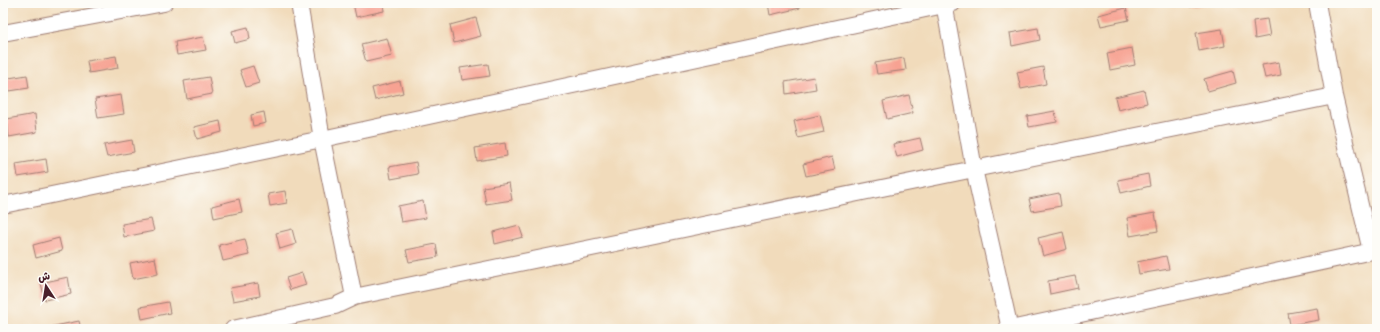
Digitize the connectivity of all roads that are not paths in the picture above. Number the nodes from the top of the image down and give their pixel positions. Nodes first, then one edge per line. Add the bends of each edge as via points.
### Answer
1 (164, 3) edge
2 (299, 3) edge
3 (1317, 3) edge
4 (947, 4) edge
5 (3, 33) edge
6 (1334, 96) junction
7 (322, 139) junction
8 (974, 169) junction
9 (3, 205) edge
10 (1374, 250) edge
11 (354, 297) junction
12 (233, 329) edge
13 (1010, 329) edge

1 - 5 street
2 - 7 street
3 - 6 street
4 - 7 street
4 - 8 street
6 - 8 street
6 - 10 street
7 - 9 street
7 - 11 street
8 - 11 street
8 - 13 street
10 - 13 street
11 - 12 street via 334,306

